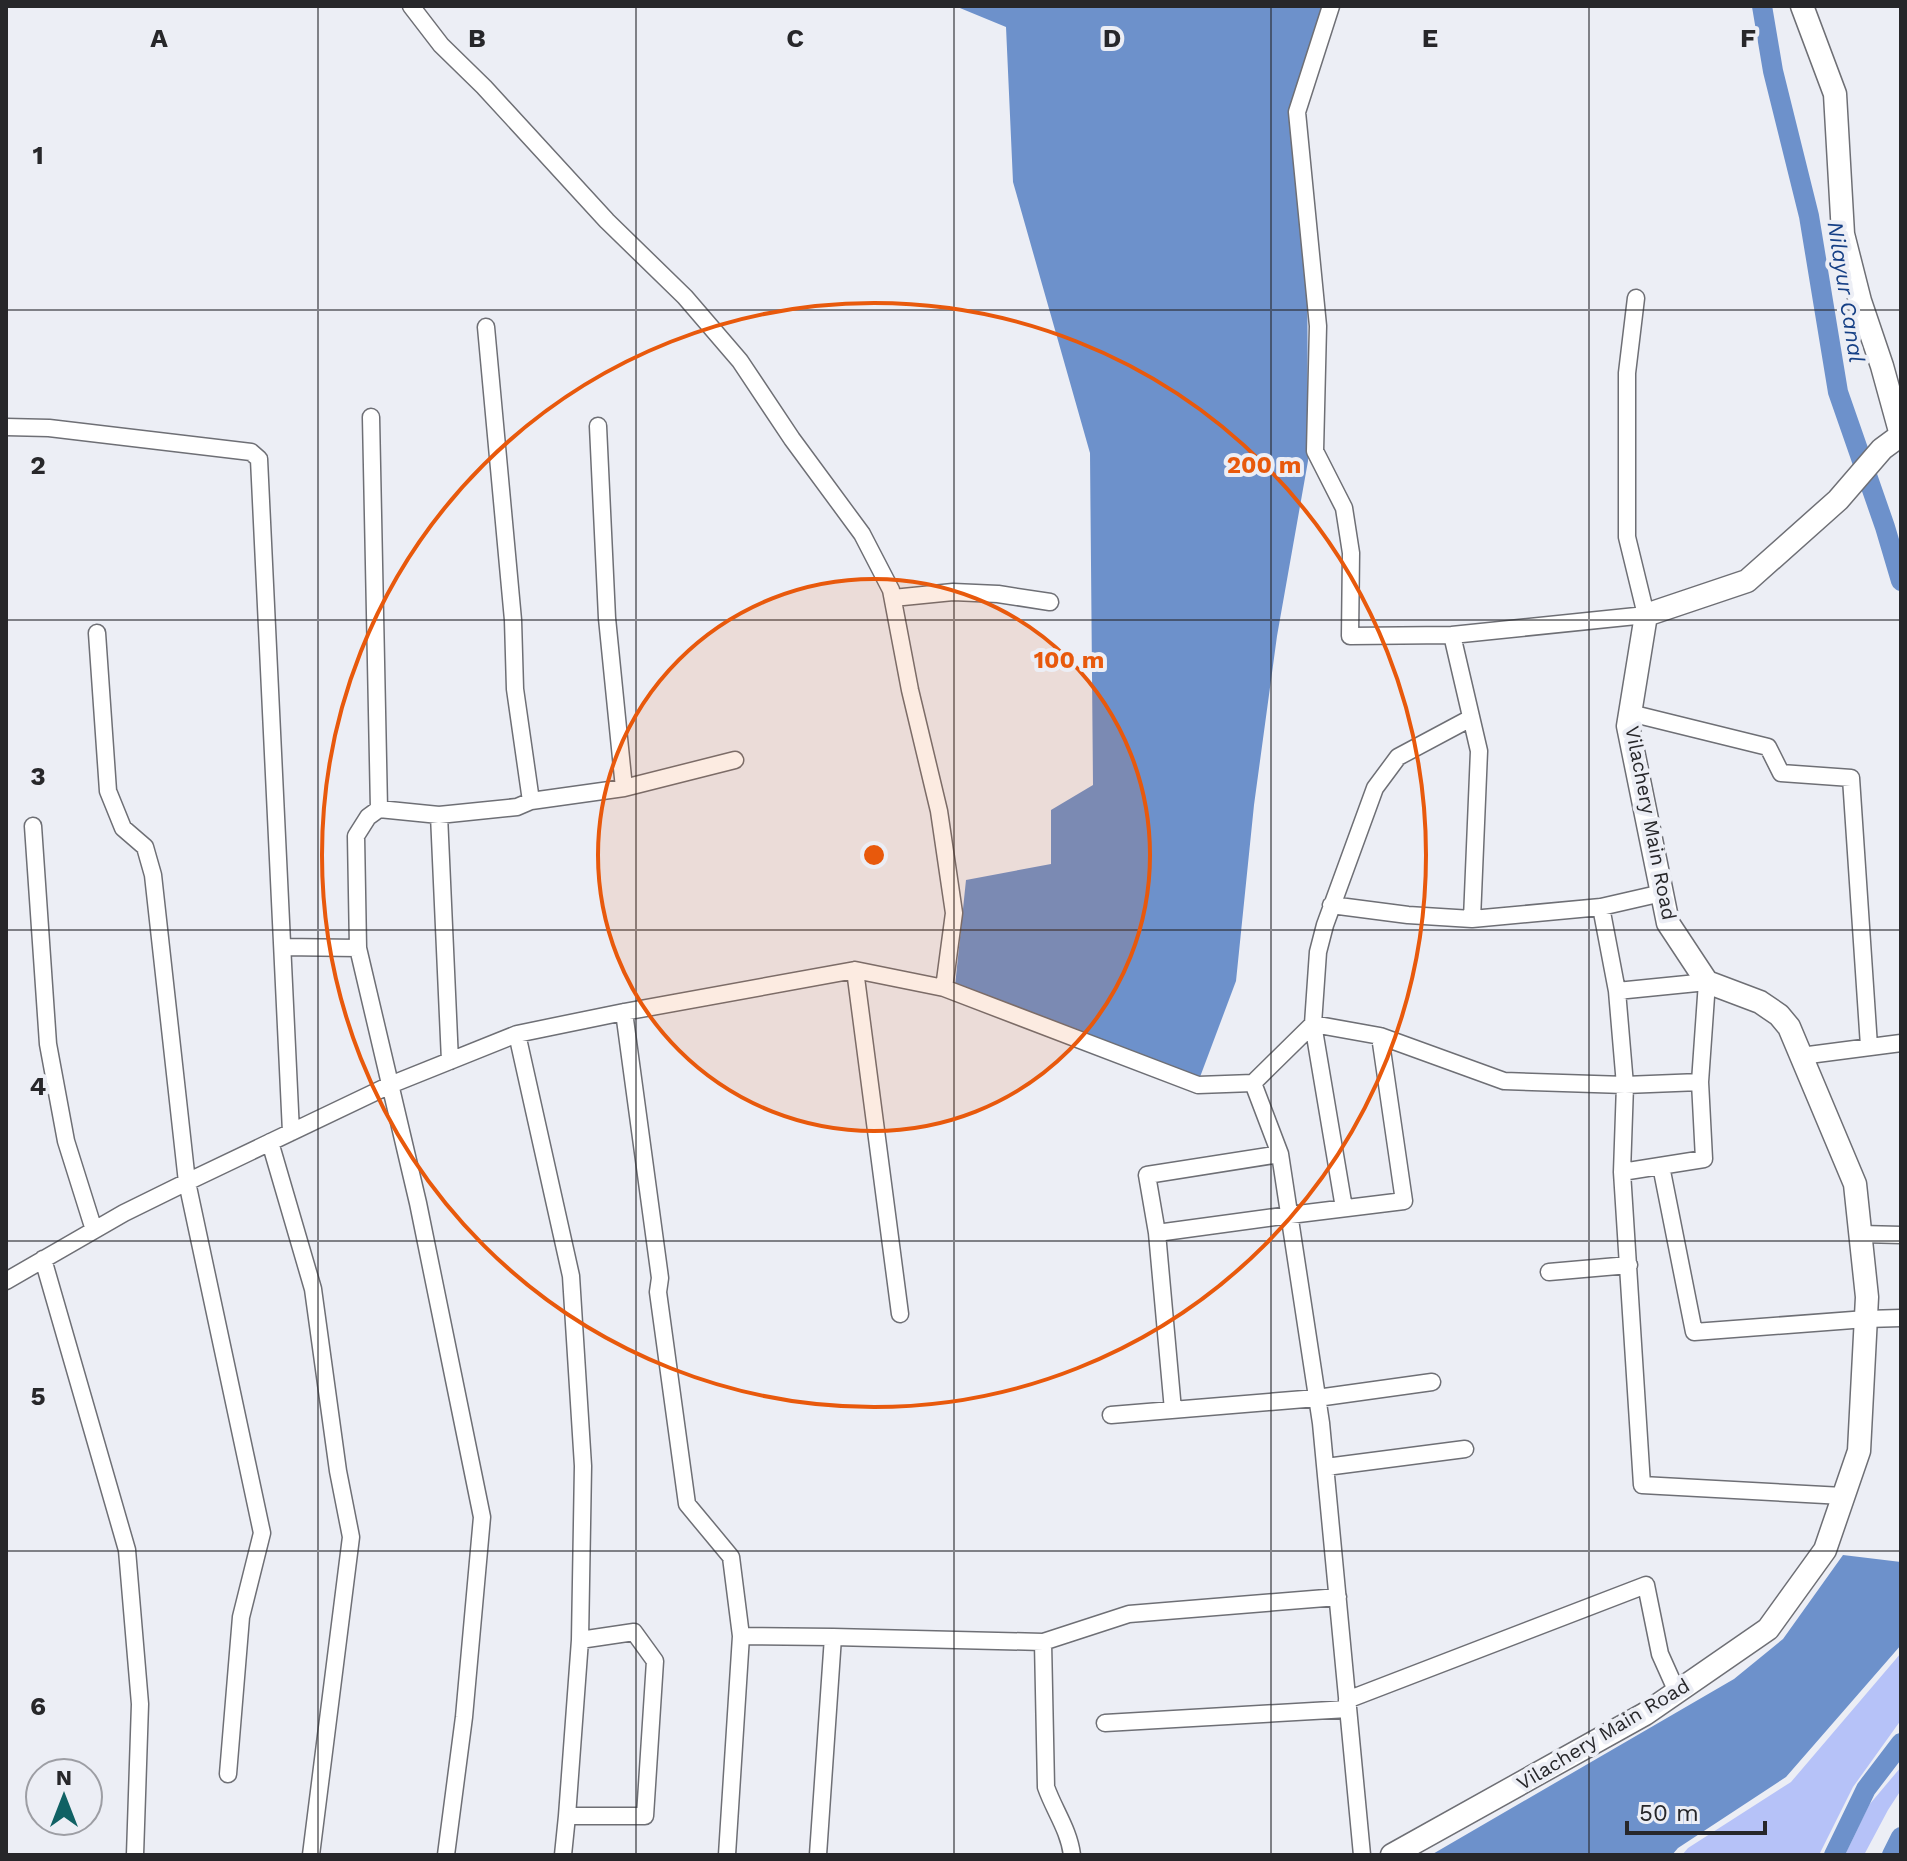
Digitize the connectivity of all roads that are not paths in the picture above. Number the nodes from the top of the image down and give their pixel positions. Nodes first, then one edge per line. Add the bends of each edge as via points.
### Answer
1 (411, 6) edge
2 (1331, 6) edge
3 (1802, 6) edge
4 (1636, 298) dead end
5 (486, 327) dead end
6 (371, 417) dead end
7 (598, 426) dead end
8 (6, 427) edge
9 (1901, 435) edge
10 (893, 598) junction
11 (1050, 602) dead end
12 (1646, 615) junction
13 (97, 633) dead end
14 (1452, 635) junction
15 (1630, 713) junction
16 (1471, 718) junction
17 (735, 760) dead end
18 (624, 788) junction
19 (531, 801) junction
20 (379, 809) junction
21 (439, 815) junction
22 (33, 826) dead end
23 (1662, 893) junction
24 (1331, 905) junction
25 (1601, 907) junction
26 (1472, 919) junction
27 (283, 947) junction
28 (358, 948) junction
29 (855, 970) junction
30 (1707, 982) junction
31 (944, 988) junction
32 (1617, 991) junction
33 (624, 1012) junction
34 (1313, 1024) junction
35 (517, 1034) junction
36 (1380, 1036) junction
37 (1901, 1043) edge
38 (1869, 1046) junction
39 (1801, 1056) junction
40 (450, 1061) junction
41 (1700, 1082) junction
42 (1253, 1083) junction
43 (390, 1085) junction
44 (1625, 1085) junction
45 (291, 1132) junction
46 (270, 1142) junction
47 (1280, 1154) junction
48 (1661, 1166) junction
49 (1622, 1172) junction
50 (187, 1182) junction
51 (1344, 1208) junction
52 (1290, 1215) junction
53 (94, 1230) junction
54 (1157, 1233) junction
55 (1861, 1234) junction
56 (1901, 1235) edge
57 (43, 1259) junction
58 (1629, 1265) junction
59 (1549, 1272) dead end
60 (6, 1281) edge
61 (900, 1314) dead end
62 (1901, 1318) edge
63 (1866, 1319) junction
64 (1432, 1382) dead end
65 (1317, 1398) junction
66 (1173, 1410) junction
67 (1111, 1415) dead end
68 (1465, 1449) dead end
69 (1326, 1467) junction
70 (1843, 1496) junction
71 (1338, 1597) junction
72 (741, 1636) junction
73 (833, 1637) junction
74 (580, 1640) junction
75 (1043, 1642) junction
76 (1677, 1692) junction
77 (1348, 1705) junction
78 (1105, 1723) dead end
79 (228, 1774) dead end
80 (567, 1816) junction
81 (135, 1855) edge
82 (311, 1855) edge
83 (446, 1855) edge
84 (563, 1855) edge
85 (727, 1855) edge
86 (818, 1855) edge
87 (1072, 1855) edge
88 (1362, 1855) edge
89 (1392, 1855) edge

1 - 10 street via 441,45 685,297 740,361 862,534
2 - 14 street via 1297,112 1318,326 1315,451 1344,508 1351,553 1350,636
3 - 9 main road via 1835,94 1843,234
4 - 12 street via 1627,373 1627,537
5 - 19 street via 515,689
6 - 20 street
7 - 18 street via 607,618
8 - 27 street via 251,452 259,459
9 - 12 main road via 1747,581
10 - 11 street via 953,592
10 - 31 street via 939,811 954,913
12 - 14 street
12 - 15 main road, Vilachery Main Road
13 - 50 street via 108,791 123,828 145,847 153,875
14 - 16 street
15 - 23 main road, Vilachery Main Road via 1628,726
15 - 38 street via 1768,747 1781,773 1851,778
16 - 24 street via 1398,757 1383,777
16 - 26 street via 1479,751
17 - 18 street
18 - 19 street
19 - 21 street
20 - 21 street
20 - 28 street via 356,836
21 - 40 street
22 - 53 street via 48,1044 66,1141
23 - 25 street
23 - 30 main road, Vilachery Main Road via 1668,923
24 - 26 street
24 - 34 street via 1318,952
25 - 26 street
25 - 32 street
27 - 28 street
27 - 45 street
28 - 43 street
29 - 31 street
29 - 33 street
29 - 61 street
30 - 32 street
30 - 39 main road, Vilachery Main Road via 1779,1015
30 - 41 street
31 - 42 street via 1198,1085
32 - 44 street
33 - 35 street
33 - 72 street via 687,1504 731,1557
34 - 36 street
34 - 42 street
34 - 51 street
35 - 40 street
35 - 74 street via 571,1276 583,1466
36 - 44 street via 1504,1081
36 - 51 street via 1404,1201
37 - 38 street
38 - 39 street
39 - 55 main road, Vilachery Main Road via 1855,1184
40 - 43 street
41 - 44 street
41 - 48 street via 1704,1159
42 - 47 street
43 - 45 street
43 - 83 street via 482,1517
44 - 49 street
45 - 46 street
46 - 50 street
46 - 82 street via 313,1289 351,1537
47 - 52 street
47 - 54 street via 1147,1175
48 - 49 street
48 - 63 street via 1694,1332
49 - 58 street
50 - 53 street
50 - 79 street via 262,1533 241,1617
51 - 52 street
52 - 54 street
52 - 65 street
53 - 57 street
54 - 66 street
55 - 56 street
55 - 63 main road, Vilachery Main Road
57 - 60 street
57 - 81 street via 127,1550 140,1704
58 - 59 street
58 - 70 street via 1642,1485
62 - 63 street
63 - 70 main road, Vilachery Main Road via 1859,1451
64 - 65 street
65 - 66 street
65 - 69 street
66 - 67 street
68 - 69 street
69 - 71 street
70 - 76 main road, Vilachery Main Road via 1825,1550 1768,1629
71 - 75 street via 1129,1614
71 - 77 street
72 - 73 street
72 - 85 street
73 - 75 street
73 - 86 street
74 - 80 street
74 - 80 street via 634,1632 655,1661 645,1816
75 - 87 street via 1046,1787
76 - 77 street via 1660,1654 1646,1585
76 - 89 main road, Vilachery Main Road
77 - 78 street
77 - 88 street
80 - 84 street

